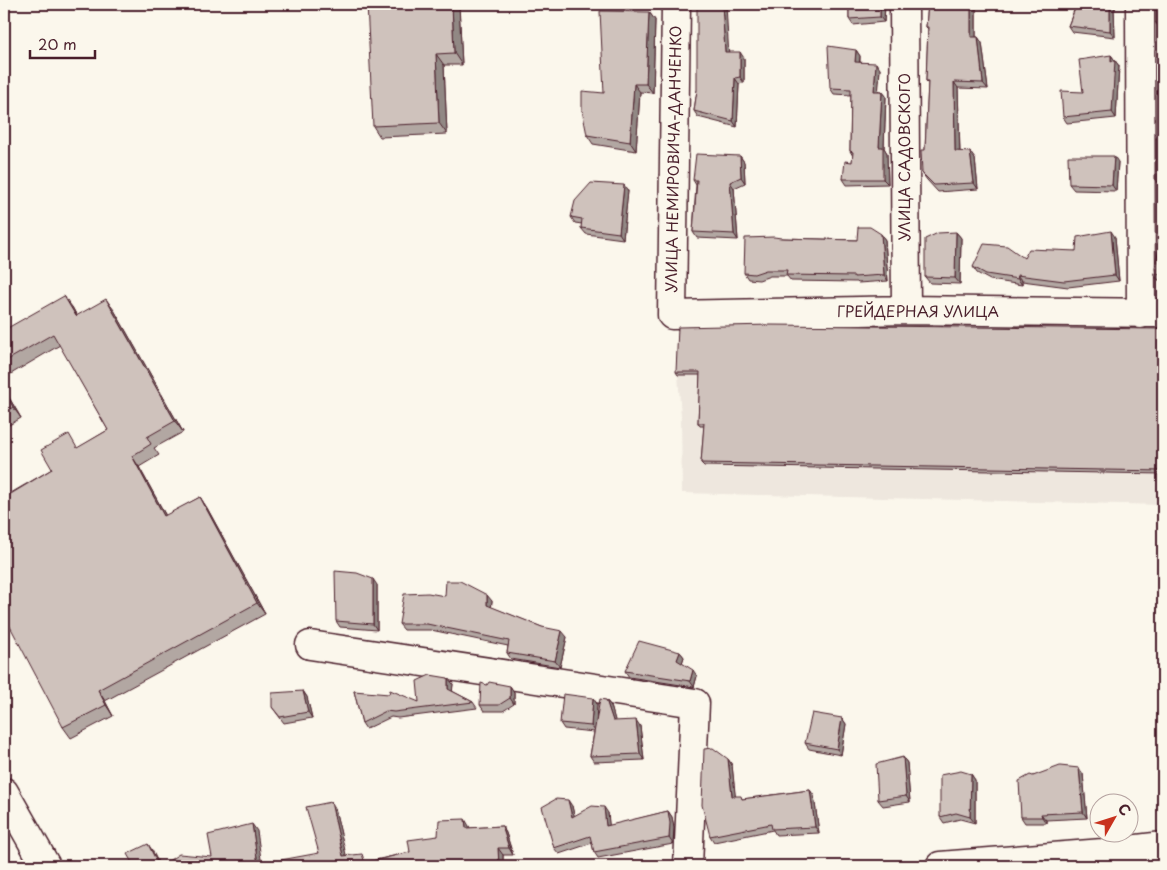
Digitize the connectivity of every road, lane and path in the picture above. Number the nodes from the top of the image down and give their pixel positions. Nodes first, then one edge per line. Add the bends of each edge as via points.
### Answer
1 (676, 4) edge
2 (904, 4) edge
3 (1140, 4) edge
4 (906, 310) junction
5 (1152, 314) edge
6 (672, 315) joint
7 (310, 645) dead end
8 (4, 792) edge
9 (1163, 846) edge
10 (1104, 860) edge
11 (46, 866) edge
12 (688, 866) edge
13 (940, 866) edge

1 - 6 main road, УЛИЦА НЕМИРОВИЧА-ДАНЧЕНКО
2 - 4 main road, УЛИЦА САДОВСКОГО
3 - 5 main road
4 - 5 main road, ГРЕЙДЕРНАЯ УЛИЦА
4 - 6 main road, ГРЕЙДЕРНАЯ УЛИЦА
7 - 12 main road via 695,703
8 - 11 main road
9 - 10 main road
10 - 13 main road

